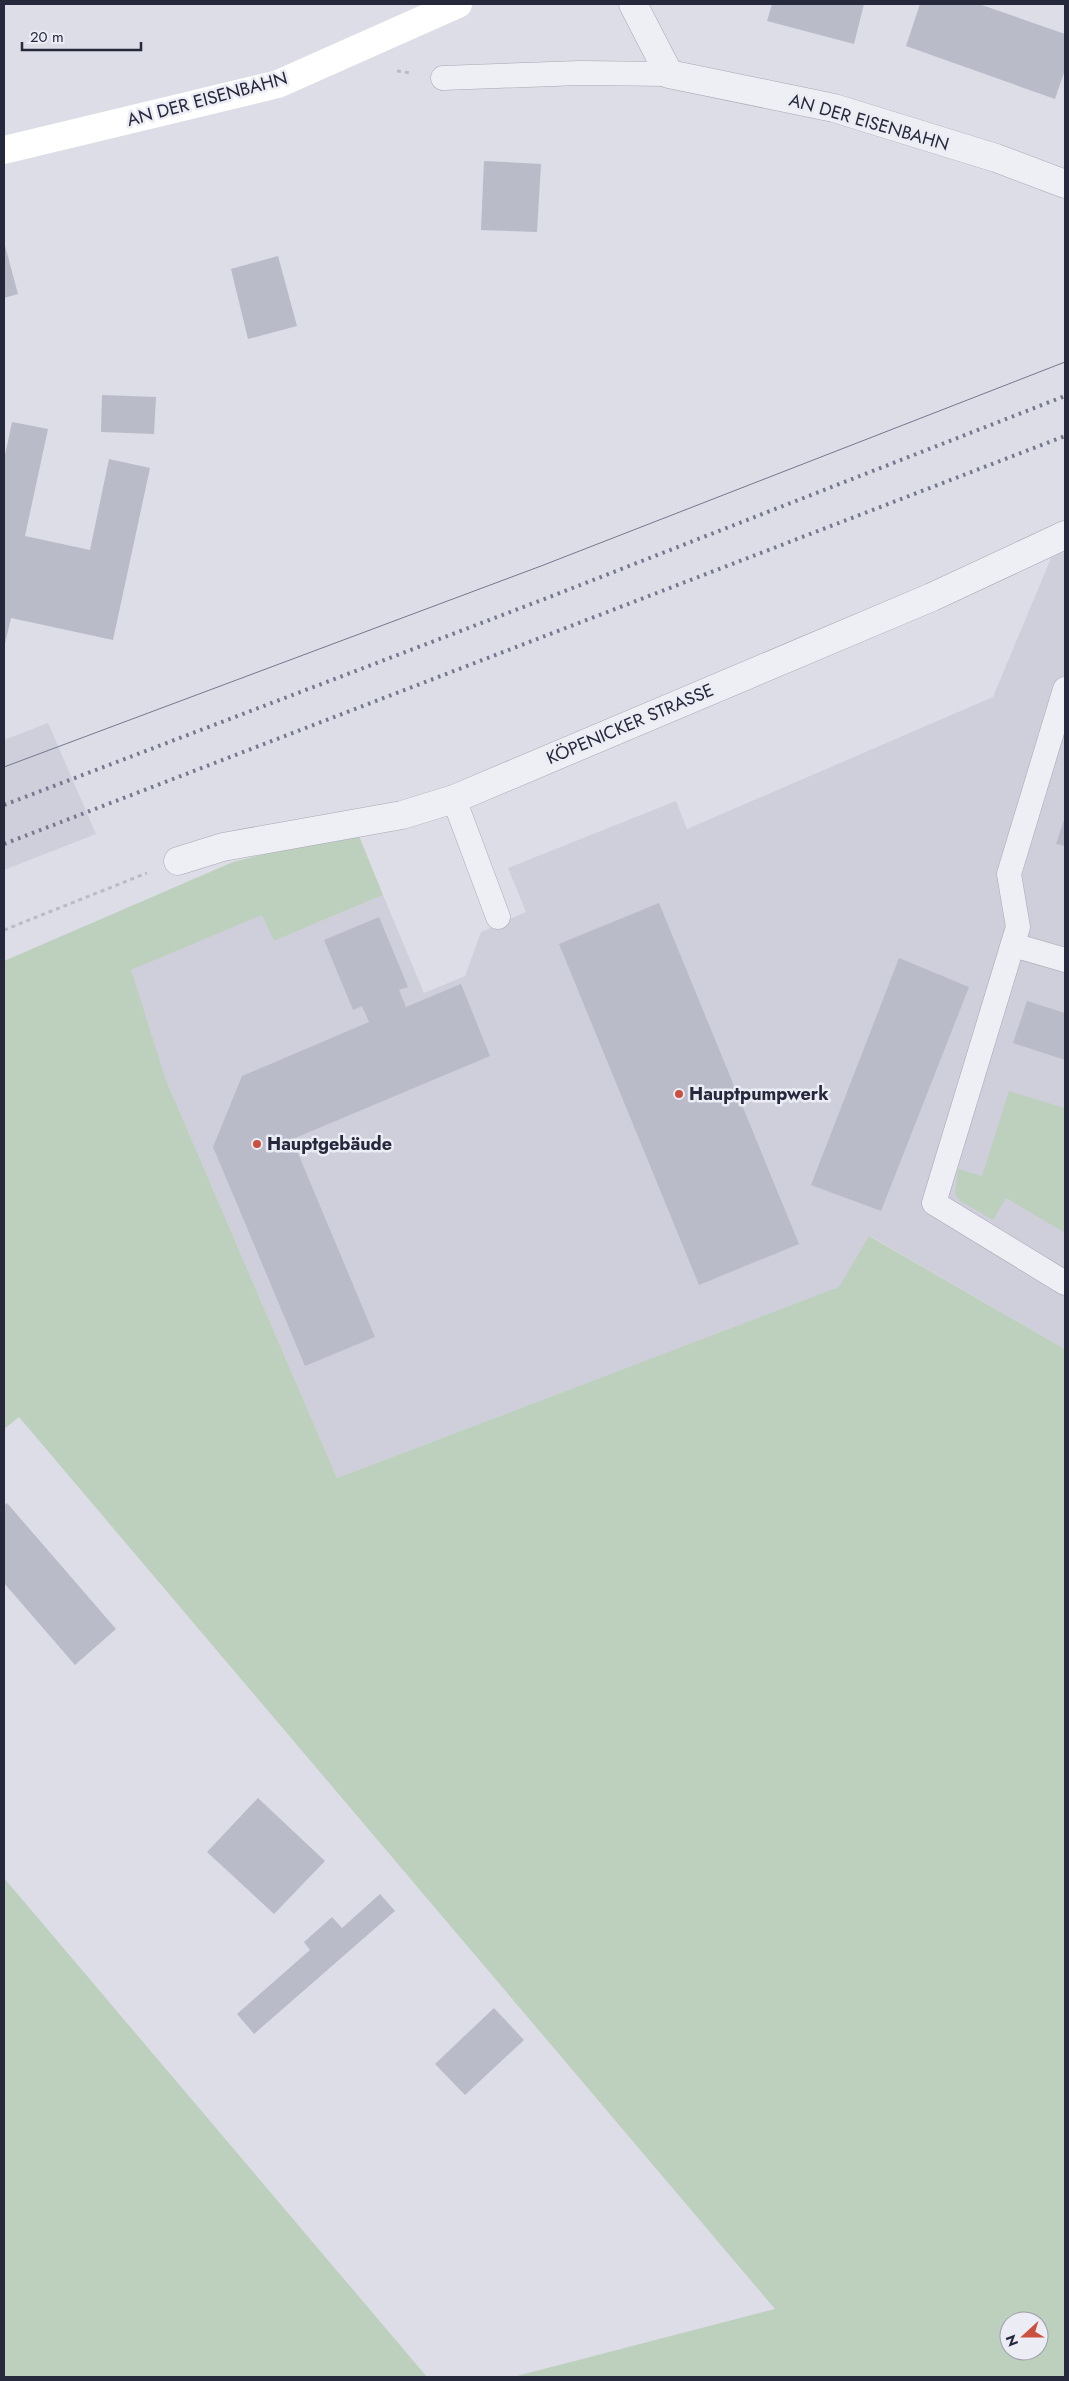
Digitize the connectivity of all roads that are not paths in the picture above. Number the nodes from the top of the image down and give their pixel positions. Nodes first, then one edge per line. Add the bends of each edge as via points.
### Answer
1 (458, 4) edge
2 (633, 4) edge
3 (669, 74) junction
4 (444, 78) dead end
5 (4, 150) edge
6 (1065, 184) edge
7 (1065, 535) edge
8 (1065, 689) edge
9 (454, 799) junction
10 (178, 861) road end
11 (498, 917) dead end
12 (1013, 945) junction
13 (1065, 960) edge
14 (1065, 1283) edge

1 - 5 main road, AN DER EISENBAHN via 278,84
2 - 3 street
3 - 4 lane, AN DER EISENBAHN via 580,73
3 - 6 street, AN DER EISENBAHN via 834,108 996,158
7 - 9 street, KÖPENICKER STRASSE via 932,597
8 - 12 lane via 1009,874 1018,927
9 - 10 street, KÖPENICKER STRASSE via 402,815 223,847
9 - 11 lane
12 - 13 lane
12 - 14 lane via 934,1203

